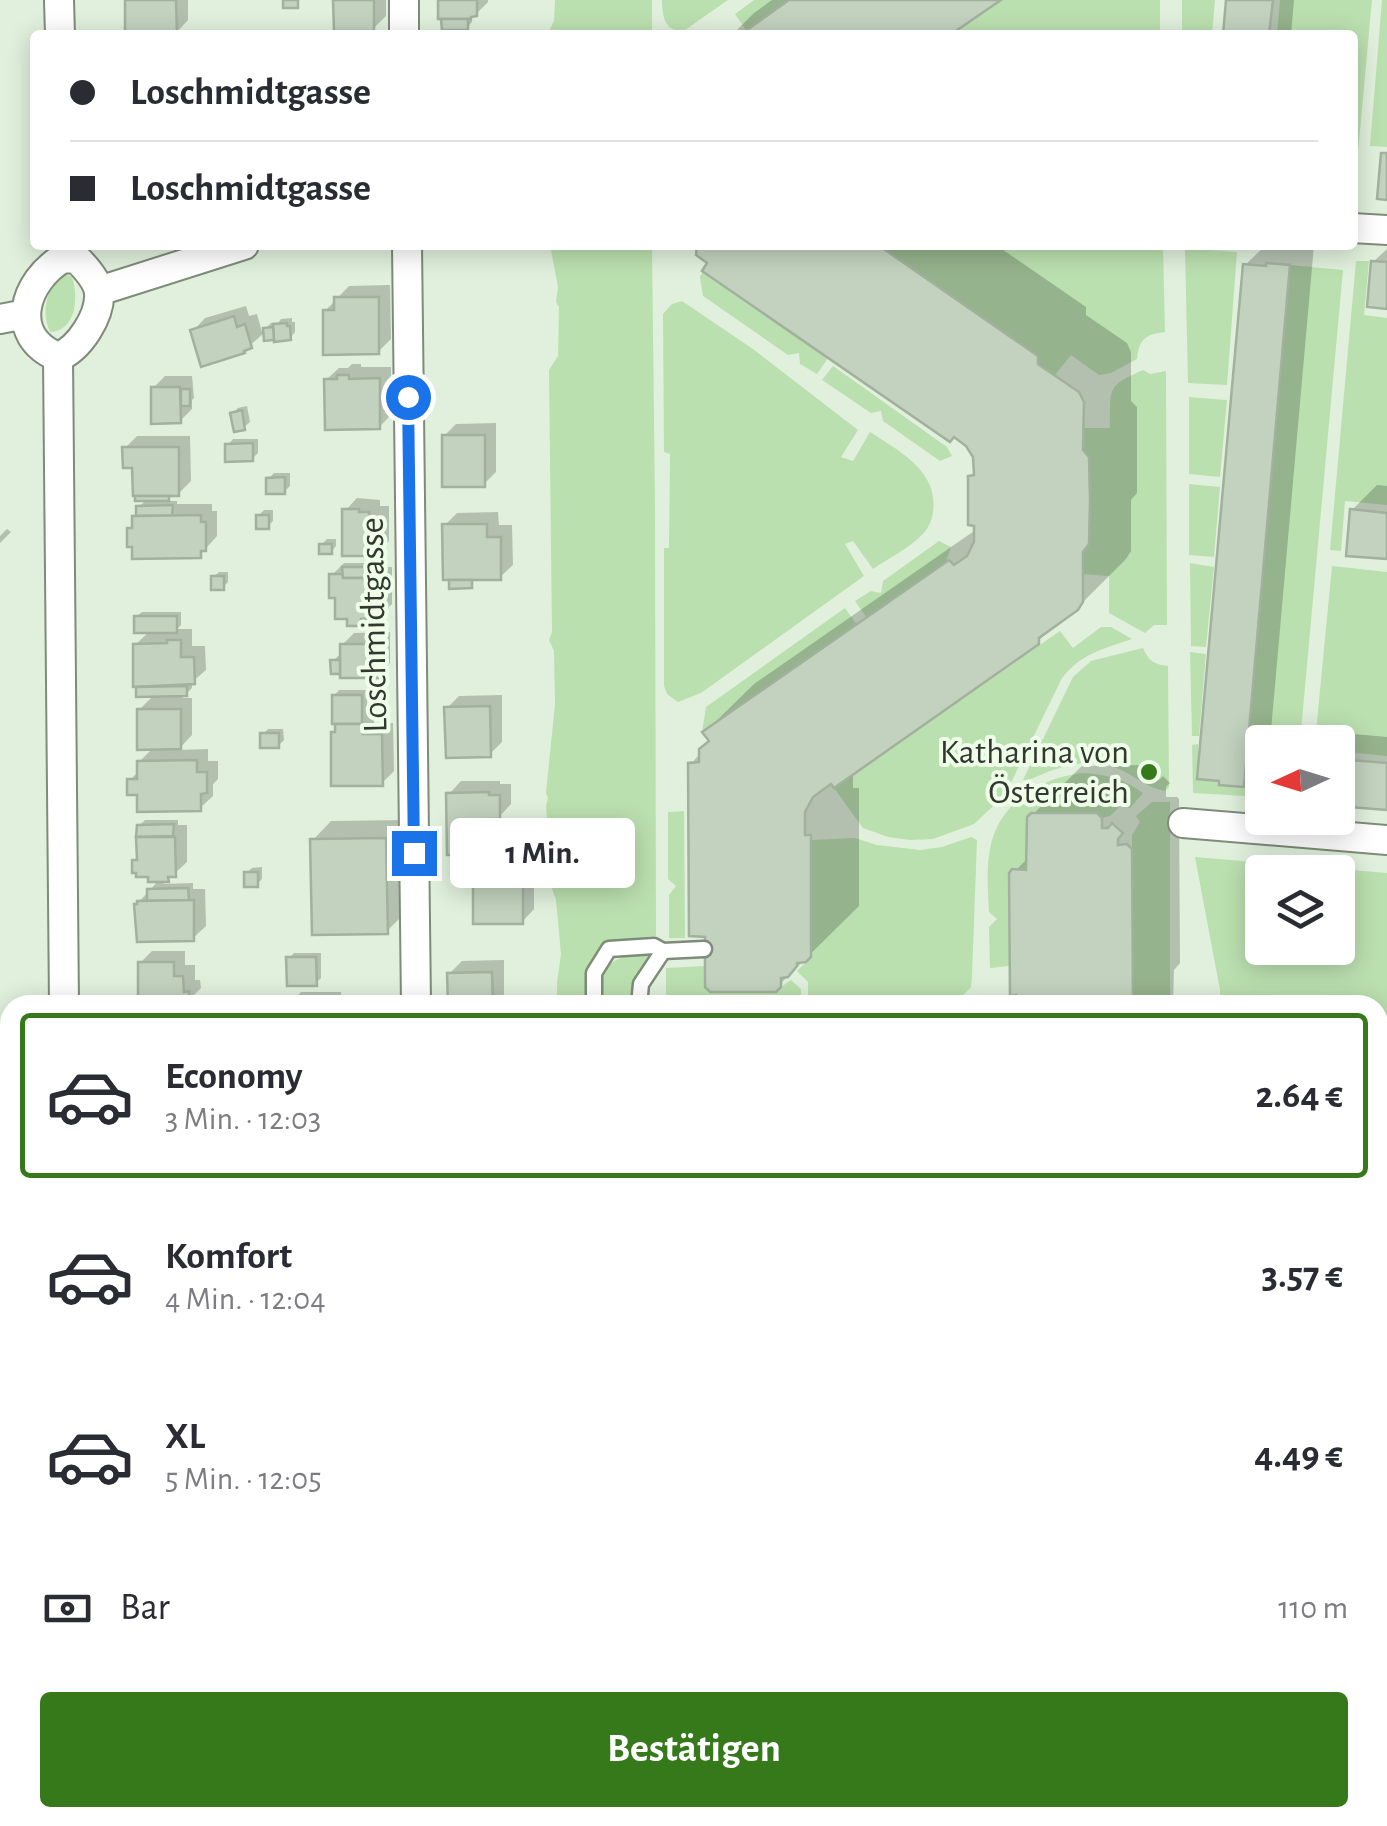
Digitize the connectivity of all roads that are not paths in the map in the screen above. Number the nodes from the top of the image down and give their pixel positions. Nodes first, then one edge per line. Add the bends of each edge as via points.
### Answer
1 (60, 0) edge
2 (404, 0) edge
3 (60, 30) edge
4 (404, 30) edge
5 (1358, 228) edge
6 (1387, 230) edge
7 (229, 250) edge
8 (407, 250) edge
9 (63, 252) edge
10 (99, 292) junction
11 (13, 317) edge
12 (58, 357) junction
13 (1183, 823) dead end
14 (1387, 840) edge
15 (704, 949) dead end
16 (663, 952) junction
17 (64, 995) edge
18 (416, 995) edge
19 (594, 995) edge
20 (640, 995) edge

1 - 3 street
2 - 4 street
5 - 6 street
7 - 10 street
8 - 18 street, Loschmidtgasse
9 - 10 street via 77,258
9 - 11 street
10 - 12 street via 81,340
11 - 12 street via 43,351
12 - 17 street
13 - 14 street
15 - 16 lane
16 - 19 lane via 654,946 609,950 594,973
16 - 20 lane

